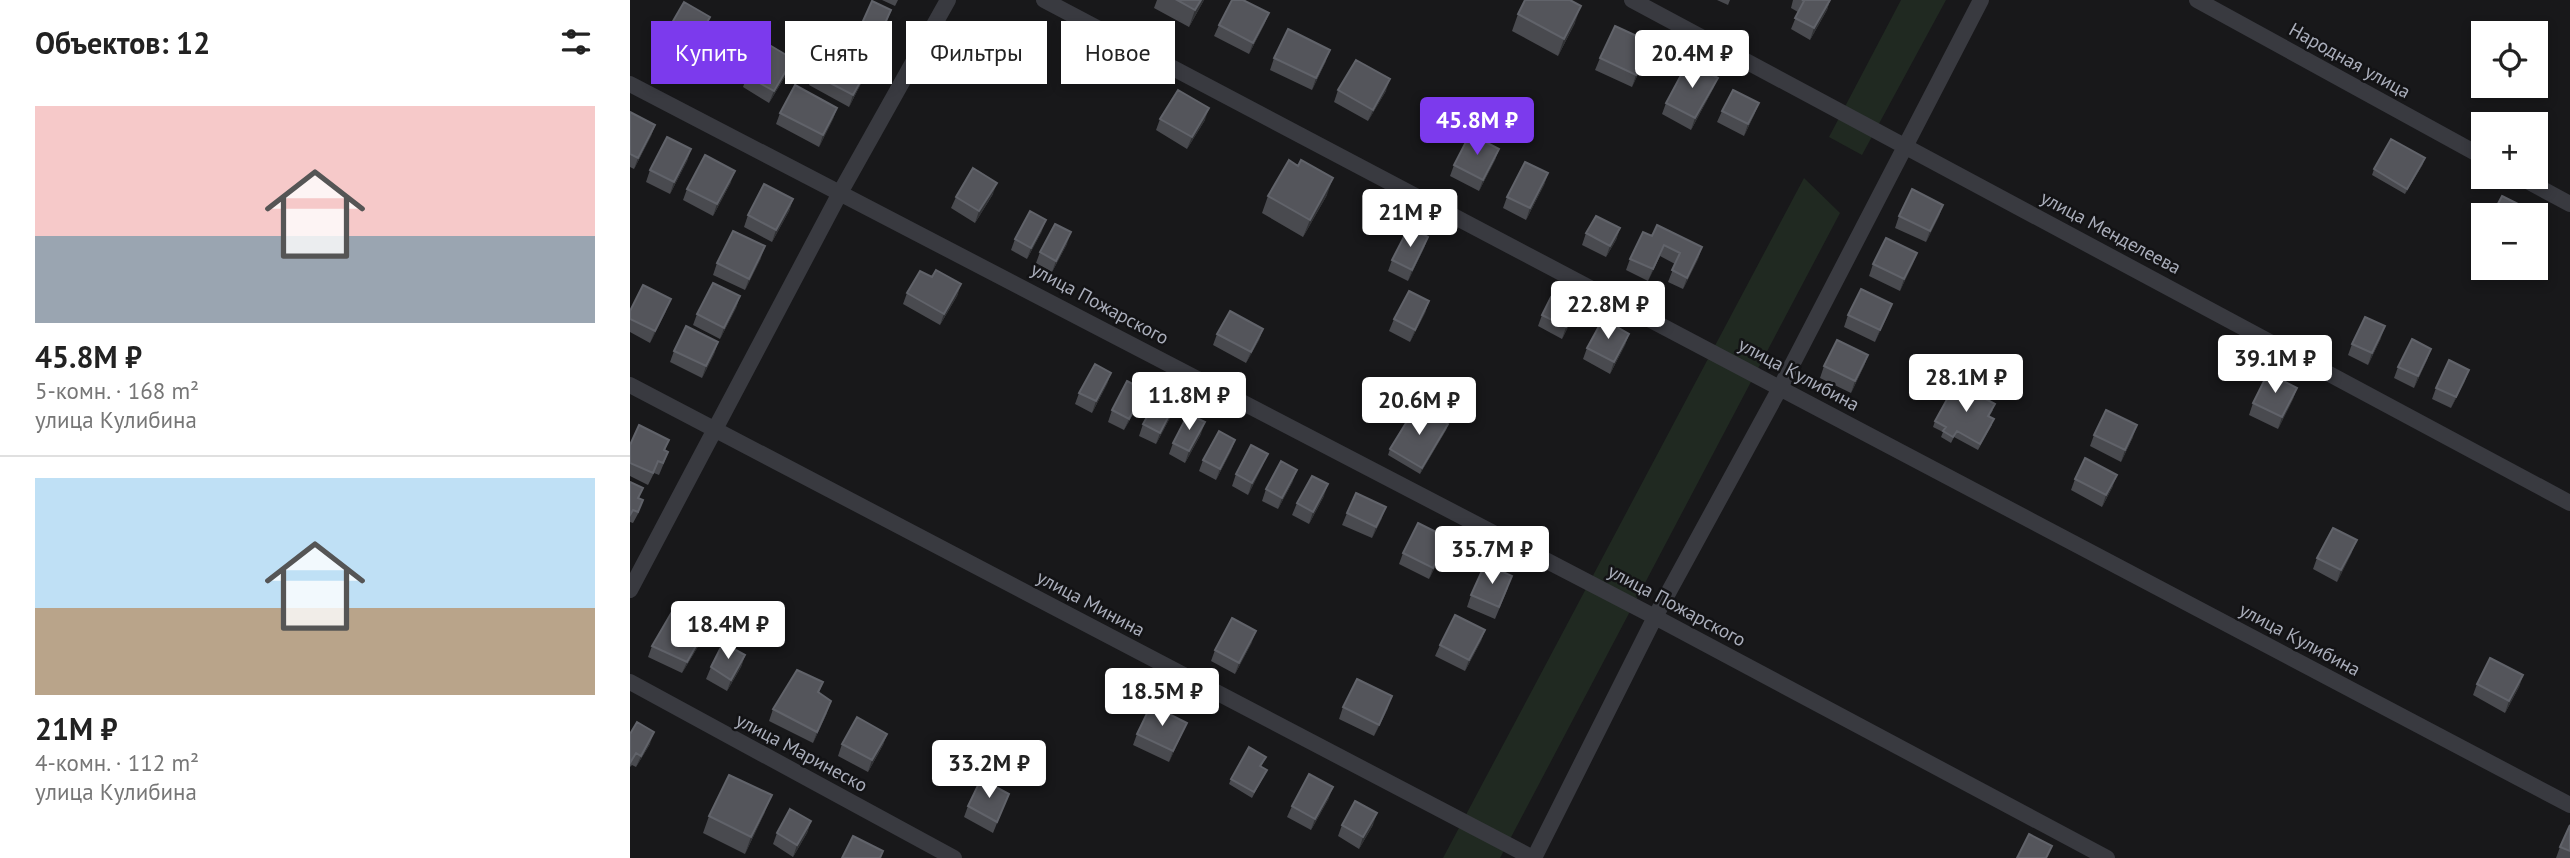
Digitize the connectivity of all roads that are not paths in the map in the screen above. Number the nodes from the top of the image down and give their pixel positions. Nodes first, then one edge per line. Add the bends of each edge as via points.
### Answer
1 (948, 0) edge
2 (1044, 0) edge
3 (1632, 0) edge
4 (1981, 0) edge
5 (2197, 0) edge
6 (630, 83) edge
7 (1907, 146) junction
8 (2471, 150) edge
9 (2542, 189) edge
10 (841, 191) junction
11 (2570, 204) edge
12 (630, 385) edge
13 (1780, 388) junction
14 (713, 430) junction
15 (2570, 503) edge
16 (630, 590) edge
17 (1655, 617) junction
18 (630, 682) edge
19 (2570, 805) edge
20 (954, 858) edge
21 (1534, 858) edge
22 (2107, 858) edge

1 - 10 street
2 - 13 street, улица Кулибина
3 - 7 street, улица Менделеева
4 - 7 street
5 - 8 street, Народная улица
6 - 10 street, улица Пожарского
7 - 13 street
7 - 15 street, улица Менделеева
9 - 11 street
10 - 14 street
10 - 17 street, улица Пожарского
12 - 14 street, улица Минина
13 - 17 street
13 - 19 street, улица Кулибина
14 - 16 street
14 - 21 street, улица Минина
17 - 21 street
17 - 22 street, улица Пожарского
18 - 20 street, улица Маринеско

